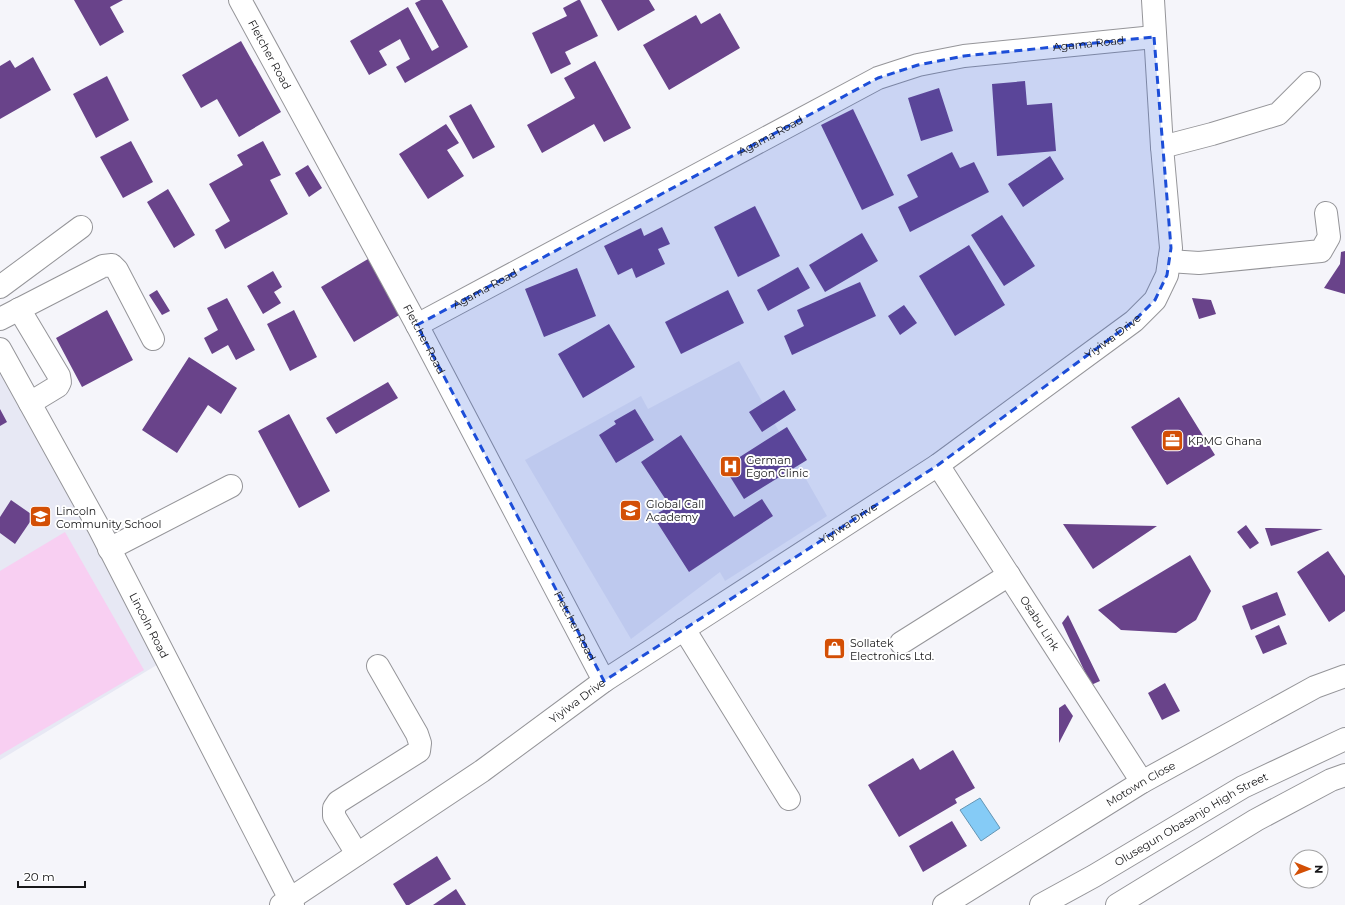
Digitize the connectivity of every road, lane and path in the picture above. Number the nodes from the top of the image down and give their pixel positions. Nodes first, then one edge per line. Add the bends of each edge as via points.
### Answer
1 (240, 0) edge
2 (1153, 0) edge
3 (1154, 37) junction
4 (1309, 83) dead end
5 (1162, 147) junction
6 (1326, 213) dead end
7 (81, 227) dead end
8 (1169, 261) junction
9 (0, 287) edge
10 (19, 309) junction
11 (0, 319) edge
12 (417, 325) junction
13 (153, 339) dead end
14 (0, 349) edge
15 (30, 403) junction
16 (938, 465) junction
17 (231, 486) dead end
18 (109, 549) junction
19 (1009, 575) junction
20 (684, 629) junction
21 (901, 643) dead end
22 (378, 666) dead end
23 (1345, 676) edge
24 (604, 681) junction
25 (1345, 739) edge
26 (1345, 775) edge
27 (1142, 782) junction
28 (789, 799) dead end
29 (357, 854) junction
30 (288, 903) edge
31 (944, 905) edge
32 (1041, 905) edge
33 (1118, 905) edge

1 - 12 street, Fletcher Road
2 - 3 street, Yiyiwa Drive
3 - 5 street, Yiyiwa Drive
3 - 12 street, Agama Road via 964,56 918,64 878,78
4 - 5 street via 1278,114
5 - 8 street, Yiyiwa Drive via 1171,248
6 - 8 street via 1329,238 1321,251 1199,263
7 - 9 street
8 - 16 street, Yiyiwa Drive via 1167,275 1155,300 1134,321
10 - 11 street
10 - 13 street via 102,266 112,265
10 - 15 street via 59,376 60,382 58,386
12 - 24 street, Fletcher Road
14 - 15 street, Lincoln Road
15 - 18 street, Lincoln Road
16 - 19 street, Osabu Link
16 - 20 street, Yiyiwa Drive
17 - 18 street
18 - 30 street, Lincoln Road
19 - 21 street
19 - 27 street, Osabu Link
20 - 24 street, Yiyiwa Drive
20 - 28 street
22 - 29 street via 420,743 419,751 338,802 334,808 334,816
23 - 27 street, Motown Close via 1314,687
24 - 29 street, Yiyiwa Drive via 482,771
25 - 32 street, Olusegun Obasanjo High Street via 1243,787
26 - 33 street via 1256,820
27 - 31 street, Motown Close
29 - 30 street, Yiyiwa Drive

